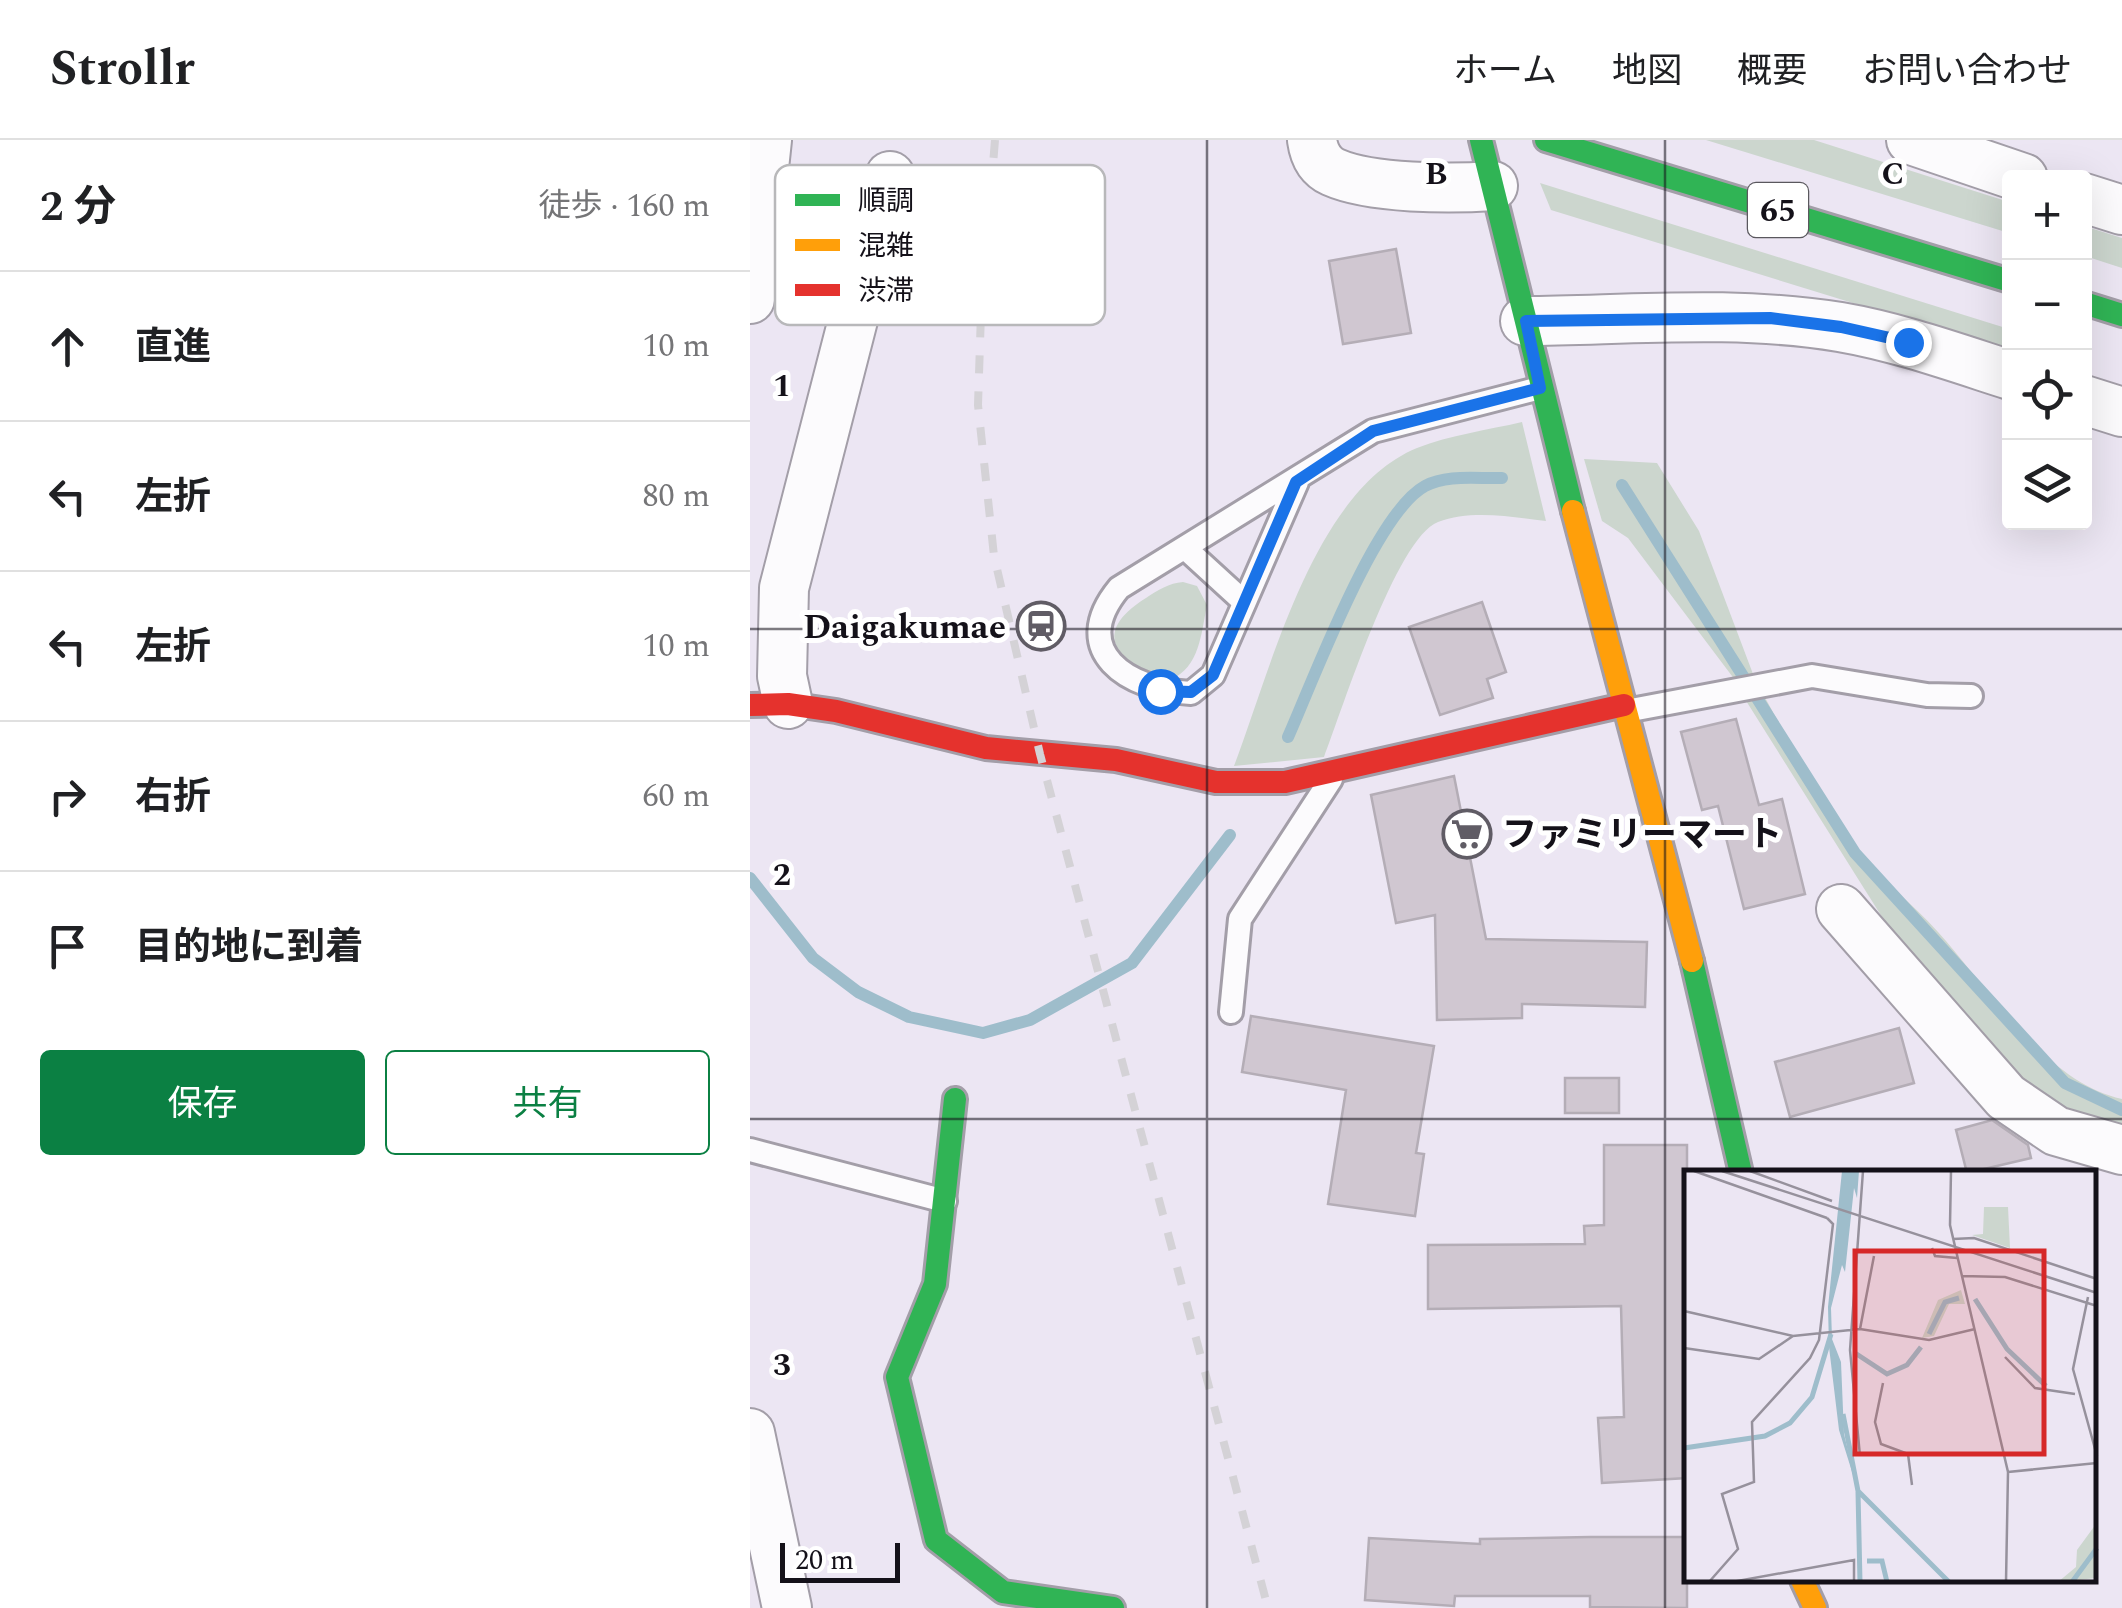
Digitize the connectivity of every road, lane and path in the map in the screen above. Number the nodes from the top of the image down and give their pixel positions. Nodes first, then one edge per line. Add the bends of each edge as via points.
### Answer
1 (767, 140) edge
2 (1312, 140) edge
3 (1482, 140) edge
4 (1546, 140) edge
5 (1910, 140) edge
6 (2002, 171) edge
7 (1493, 186) junction
8 (2092, 201) edge
9 (2122, 210) edge
10 (2002, 279) edge
11 (750, 299) edge
12 (2092, 306) edge
13 (2122, 315) edge
14 (1526, 321) junction
15 (853, 325) edge
16 (2002, 373) edge
17 (1540, 388) junction
18 (2092, 403) edge
19 (2122, 412) edge
20 (1296, 482) junction
21 (1185, 548) junction
22 (1244, 602) junction
23 (1971, 696) dead end
24 (769, 705) edge
25 (1625, 708) junction
26 (1338, 768) junction
27 (1841, 909) dead end
28 (1232, 1012) dead end
29 (955, 1099) dead end
30 (750, 1150) edge
31 (2122, 1150) edge
32 (1740, 1170) edge
33 (946, 1201) junction
34 (750, 1433) edge
35 (1803, 1583) edge
36 (787, 1608) edge
37 (1114, 1608) edge
38 (1815, 1608) edge

1 - 11 street
2 - 7 street via 1320,161 1354,178
3 - 7 street
4 - 10 street, 65
5 - 6 street
7 - 14 street
8 - 9 street
12 - 13 street
14 - 16 street via 1770,318 1891,338
14 - 17 street
15 - 24 street via 784,588 782,676
17 - 20 lane via 1373,431
17 - 25 street
18 - 19 street
20 - 21 lane
20 - 22 lane
21 - 22 lane
21 - 22 lane via 1119,588 1102,609 1098,631 1124,677 1160,691 1191,692 1213,675
23 - 25 lane via 1927,695 1836,677
24 - 26 street via 836,710 986,748 1116,760 1216,782 1285,782
25 - 26 street
25 - 32 street
26 - 28 lane via 1240,918
27 - 31 street via 2006,1097 2056,1130
29 - 33 street
30 - 33 lane
33 - 37 street via 935,1284 897,1377 936,1540 1003,1592
34 - 36 street
35 - 38 street

